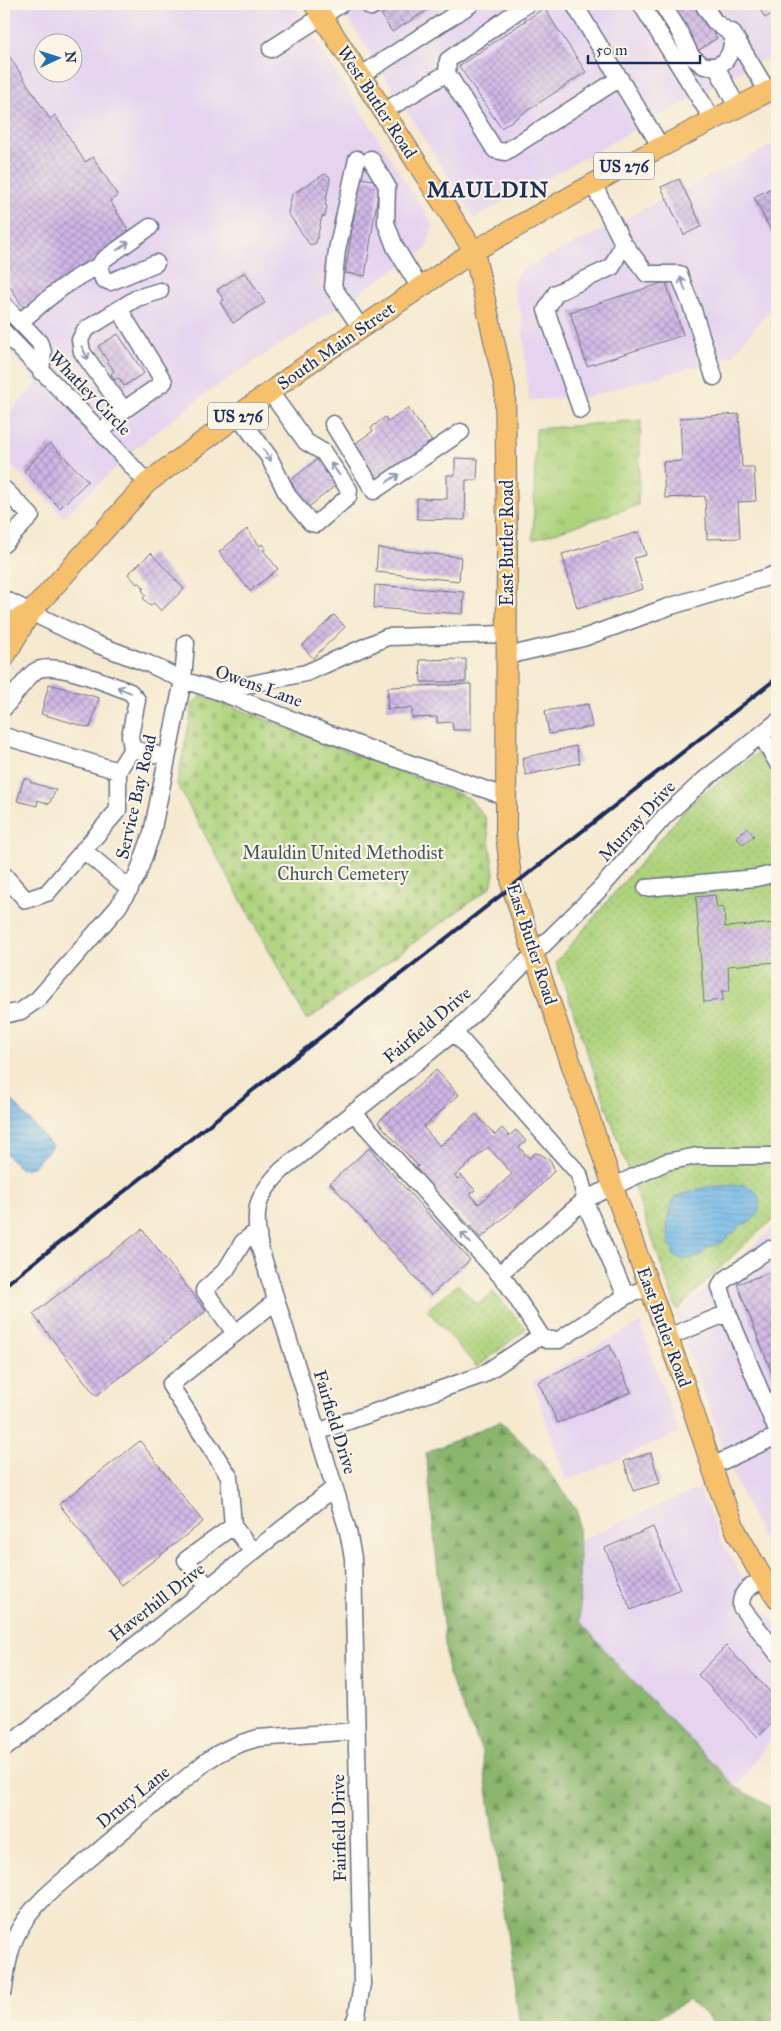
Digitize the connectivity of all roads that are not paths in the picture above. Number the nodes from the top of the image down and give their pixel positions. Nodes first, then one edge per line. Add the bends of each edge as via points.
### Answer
1 (341, 4) edge
2 (366, 4) edge
3 (376, 4) edge
4 (471, 4) edge
5 (528, 4) edge
6 (574, 4) edge
7 (641, 4) edge
8 (662, 4) edge
9 (703, 4) edge
10 (716, 4) edge
11 (318, 10) edge
12 (734, 36) junction
13 (271, 49) dead end
14 (716, 66) junction
15 (447, 73) junction
16 (360, 76) junction
17 (620, 78) junction
18 (773, 89) edge
19 (737, 107) junction
20 (383, 112) junction
21 (713, 120) junction
22 (661, 147) junction
23 (593, 184) junction
24 (150, 227) dead end
25 (623, 243) junction
26 (474, 251) junction
27 (156, 263) dead end
28 (99, 266) junction
29 (420, 288) junction
30 (160, 290) dead end
31 (4, 305) edge
32 (120, 309) junction
33 (20, 322) junction
34 (361, 328) junction
35 (4, 332) edge
36 (41, 372) junction
37 (714, 377) dead end
38 (270, 392) junction
39 (124, 410) junction
40 (581, 410) dead end
41 (238, 415) junction
42 (333, 424) dead end
43 (101, 432) junction
44 (461, 432) dead end
45 (147, 483) junction
46 (4, 489) edge
47 (4, 544) edge
48 (777, 573) edge
49 (4, 599) edge
50 (30, 613) junction
51 (4, 626) edge
52 (507, 634) junction
53 (186, 644) dead end
54 (507, 656) junction
55 (4, 658) edge
56 (183, 680) junction
57 (217, 691) junction
58 (4, 708) edge
59 (771, 731) edge
60 (4, 736) edge
61 (132, 749) junction
62 (167, 757) junction
63 (777, 762) edge
64 (118, 770) junction
65 (507, 797) junction
66 (83, 850) junction
67 (777, 873) edge
68 (4, 875) edge
69 (646, 888) dead end
70 (130, 889) junction
71 (534, 955) junction
72 (4, 1014) edge
73 (454, 1032) junction
74 (354, 1112) junction
75 (777, 1156) edge
76 (613, 1186) junction
77 (586, 1199) junction
78 (257, 1231) junction
79 (777, 1252) edge
80 (499, 1274) junction
81 (650, 1287) junction
82 (626, 1296) junction
83 (276, 1301) junction
84 (728, 1313) junction
85 (235, 1334) junction
86 (541, 1336) junction
87 (668, 1337) junction
88 (777, 1431) edge
89 (317, 1432) junction
90 (777, 1436) edge
91 (712, 1466) junction
92 (334, 1488) junction
93 (233, 1526) junction
94 (253, 1552) junction
95 (764, 1579) junction
96 (208, 1587) junction
97 (777, 1598) edge
98 (777, 1653) edge
99 (356, 1732) junction
100 (4, 1749) edge
101 (4, 1989) edge
102 (352, 2027) edge

1 - 11 street
2 - 3 street via 371,7
4 - 16 street
5 - 15 street via 448,60
6 - 17 street
7 - 21 street
8 - 14 street via 691,56 704,66
9 - 12 street via 714,21
10 - 12 street
11 - 13 street
11 - 16 main road, West Butler Road
12 - 14 street via 730,53
12 - 18 street
14 - 19 street
15 - 17 street via 494,150 505,152
15 - 20 street
16 - 20 main road, West Butler Road
17 - 22 street
18 - 19 main road, US 276
19 - 21 main road, US 276
20 - 26 main road, West Butler Road
21 - 22 main road, US 276
22 - 23 main road, US 276
23 - 25 street
23 - 26 main road, US 276
28 -> 24 street
37 -> 25 street via 679,274 647,274
25 - 40 street via 612,267 556,293 546,310
26 - 29 main road, South Main Street / US 276
26 - 52 main road, East Butler Road via 505,389
27 - 28 street via 110,282 103,278
28 - 33 street via 83,273
29 - 34 main road, South Main Street / US 276
29 - 34 street via 395,247 386,223 387,186 364,159 338,250 333,288
30 - 32 street via 137,298
31 - 33 street
32 - 39 street via 164,382
32 -> 39 street via 85,330 80,340 82,352
33 - 36 street via 39,342 43,352
34 - 38 main road, South Main Street / US 276
35 - 36 street, Whatley Circle
36 - 43 street, Whatley Circle
38 - 41 main road, South Main Street / US 276
41 -> 38 street via 269,457 288,496 311,523 316,524 348,497 350,490 323,452 306,442
39 - 43 street
41 - 45 main road, South Main Street / US 276
42 -> 44 street via 374,491
43 - 45 street, Whatley Circle
45 - 50 main road, South Main Street / US 276
46 - 47 street via 31,516
48 - 54 street via 583,638
49 - 50 street, Owens Lane
50 - 51 main road, South Main Street / US 276
50 - 55 main road, South Main Street / US 276
50 - 56 street, Owens Lane
52 - 54 main road, East Butler Road
52 - 57 street via 387,637 306,673
53 - 56 street, Service Bay Road
54 - 65 main road, East Butler Road
56 - 57 street, Owens Lane
56 - 62 street, Service Bay Road
57 - 65 street, Owens Lane via 380,754
61 -> 58 street via 130,736 137,700 130,692 59,668 35,671
59 - 63 street
59 - 71 street, Murray Drive via 704,780 665,816 599,890
60 - 64 street
61 - 62 street
61 - 64 street
62 - 70 street, Service Bay Road via 146,856
64 - 66 street via 118,810
65 - 71 main road, East Butler Road via 506,835 512,886
66 - 68 street via 47,893 26,900
66 - 70 street
67 - 69 street via 756,878
70 - 72 street, Service Bay Road via 38,999 21,1011
71 - 73 street, Fairfield Drive
71 - 76 main road, East Butler Road
73 - 74 street, Fairfield Drive
73 - 77 street via 579,1174
74 - 78 street, Fairfield Drive via 268,1184 257,1208
80 -> 74 street
75 - 76 street via 697,1156 666,1162
76 - 77 street
76 - 81 main road, East Butler Road
77 - 80 street
77 - 82 street
78 - 83 street, Fairfield Drive
78 - 85 street via 242,1242 226,1270 204,1290
79 - 84 street via 769,1249 723,1281 720,1287
80 - 86 street
81 - 82 street
81 - 87 main road, East Butler Road
82 - 86 street via 559,1340 547,1340
83 - 85 street
83 - 89 street, Fairfield Drive
84 - 87 street
84 - 88 street
85 - 93 street via 170,1385 229,1476
86 - 89 street via 482,1375
87 - 91 main road, East Butler Road
89 - 92 street, Fairfield Drive
90 - 91 street
91 - 95 main road, East Butler Road via 738,1533
92 - 94 street, Haverhill Drive
92 - 99 street, Fairfield Drive via 348,1530 352,1558
93 - 94 street
93 - 96 street via 186,1560
94 - 96 street, Haverhill Drive
95 - 97 main road, East Butler Road
95 - 98 street via 744,1592 741,1607
96 - 100 street, Haverhill Drive
99 - 101 street, Drury Lane via 258,1738 242,1742 208,1760 52,1890 35,1908 14,1942
99 - 102 street, Fairfield Drive via 362,1984

